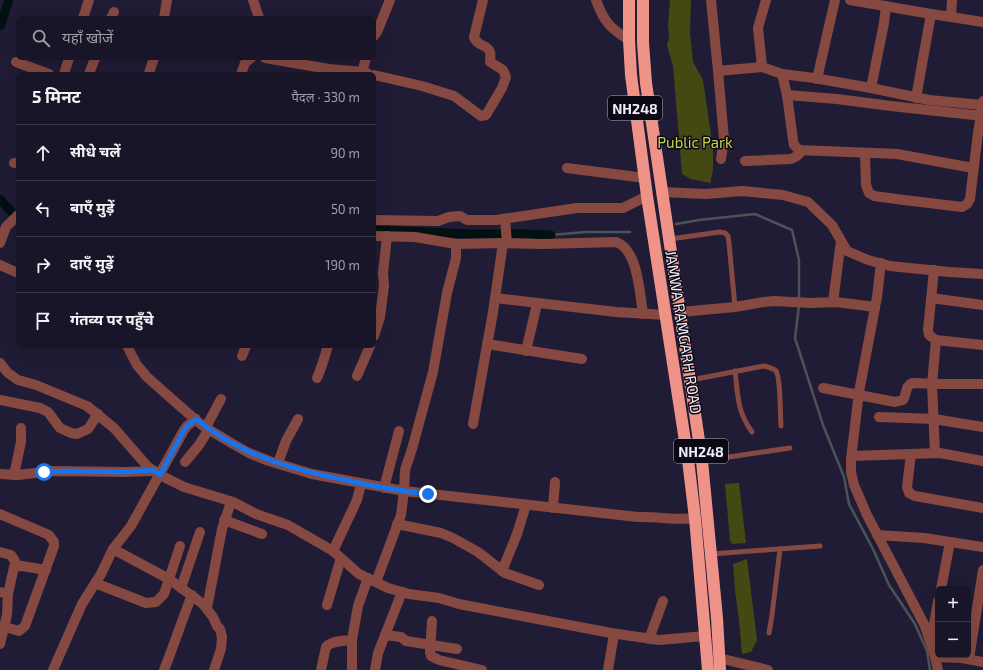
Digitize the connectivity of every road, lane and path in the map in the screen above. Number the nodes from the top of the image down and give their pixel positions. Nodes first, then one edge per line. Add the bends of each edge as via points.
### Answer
1 (89, 0) edge
2 (167, 0) edge
3 (253, 0) edge
4 (390, 0) edge
5 (483, 0) edge
6 (596, 0) edge
7 (629, 0) edge
8 (642, 0) edge
9 (711, 0) edge
10 (766, 0) edge
11 (835, 0) edge
12 (850, 0) edge
13 (952, 0) edge
14 (874, 2) edge
15 (886, 6) junction
16 (931, 14) junction
17 (84, 16) edge
18 (164, 16) edge
19 (258, 16) edge
20 (951, 16) junction
21 (983, 22) edge
22 (376, 33) edge
23 (629, 40) junction
24 (68, 60) edge
25 (94, 60) edge
26 (153, 60) edge
27 (245, 60) edge
28 (277, 60) edge
29 (366, 60) edge
30 (16, 62) dead end
31 (762, 67) junction
32 (718, 71) junction
33 (44, 72) edge
34 (65, 72) edge
35 (90, 72) edge
36 (149, 72) edge
37 (242, 72) edge
38 (359, 72) edge
39 (369, 72) edge
40 (782, 74) junction
41 (376, 75) edge
42 (817, 79) junction
43 (870, 88) junction
44 (787, 95) junction
45 (916, 98) junction
46 (983, 103) edge
47 (982, 116) edge
48 (802, 151) junction
49 (865, 154) junction
50 (721, 158) dead end
51 (745, 161) dead end
52 (567, 168) dead end
53 (973, 168) junction
54 (645, 178) junction
55 (661, 192) junction
56 (647, 196) junction
57 (16, 218) edge
58 (376, 220) edge
59 (506, 223) junction
60 (376, 236) edge
61 (387, 236) junction
62 (668, 236) junction
63 (841, 241) junction
64 (506, 242) junction
65 (0, 243) edge
66 (456, 244) junction
67 (881, 263) junction
68 (0, 265) edge
69 (934, 270) junction
70 (16, 272) edge
71 (983, 274) edge
72 (495, 298) junction
73 (931, 298) junction
74 (833, 302) junction
75 (537, 304) junction
76 (983, 306) edge
77 (875, 307) junction
78 (735, 308) junction
79 (681, 312) junction
80 (643, 314) junction
81 (666, 315) junction
82 (376, 330) edge
83 (936, 340) junction
84 (487, 344) junction
85 (983, 345) edge
86 (128, 348) edge
87 (245, 348) edge
88 (327, 348) edge
89 (369, 348) edge
90 (526, 350) junction
91 (242, 356) dead end
92 (582, 359) dead end
93 (1, 365) edge
94 (735, 371) junction
95 (357, 376) dead end
96 (317, 378) dead end
97 (691, 380) junction
98 (932, 384) junction
99 (983, 384) edge
100 (824, 388) dead end
101 (859, 395) junction
102 (221, 399) dead end
103 (0, 400) edge
104 (98, 414) junction
105 (878, 417) dead end
106 (196, 419) junction
107 (298, 419) dead end
108 (934, 419) junction
109 (473, 424) dead end
110 (781, 426) dead end
111 (983, 427) edge
112 (21, 428) dead end
113 (208, 428) junction
114 (399, 431) dead end
115 (752, 432) dead end
116 (790, 448) dead end
117 (911, 454) junction
118 (935, 454) junction
119 (852, 456) junction
120 (702, 461) junction
121 (983, 461) edge
122 (185, 462) dead end
123 (278, 463) junction
124 (157, 473) junction
125 (0, 474) edge
126 (14, 475) junction
127 (554, 482) dead end
128 (361, 484) junction
129 (384, 488) junction
130 (404, 491) junction
131 (231, 502) junction
132 (526, 505) junction
133 (553, 508) junction
134 (983, 508) edge
135 (0, 514) edge
136 (695, 518) junction
137 (224, 520) junction
138 (397, 524) junction
139 (200, 532) dead end
140 (262, 534) dead end
141 (877, 535) junction
142 (950, 542) junction
143 (180, 546) dead end
144 (820, 546) dead end
145 (983, 547) edge
146 (113, 549) junction
147 (780, 549) junction
148 (0, 552) edge
149 (337, 554) junction
150 (698, 554) junction
151 (711, 554) junction
152 (18, 566) junction
153 (46, 570) junction
154 (983, 570) edge
155 (502, 571) junction
156 (169, 579) junction
157 (372, 580) junction
158 (95, 583) junction
159 (539, 585) dead end
160 (942, 586) edge
161 (181, 588) junction
162 (402, 592) junction
163 (4, 593) edge
164 (192, 595) junction
165 (981, 597) edge
166 (663, 601) dead end
167 (327, 605) dead end
168 (207, 608) junction
169 (935, 619) edge
170 (432, 621) dead end
171 (5, 627) junction
172 (769, 633) dead end
173 (614, 634) junction
174 (385, 635) junction
175 (705, 636) junction
176 (649, 639) junction
177 (352, 640) junction
178 (931, 642) junction
179 (0, 644) edge
180 (430, 645) junction
181 (457, 649) dead end
182 (935, 657) edge
183 (935, 658) edge
184 (952, 658) edge
185 (969, 659) junction
186 (983, 662) edge
187 (720, 664) edge
188 (53, 670) edge
189 (164, 670) edge
190 (214, 670) edge
191 (321, 670) edge
192 (352, 670) edge
193 (375, 670) edge
194 (482, 670) edge
195 (608, 670) edge
196 (708, 670) edge
197 (768, 670) edge
198 (938, 670) edge

1 - 17 street
2 - 18 street
3 - 19 street
4 - 22 street
5 - 41 street via 474,37 477,43 488,48 490,62 503,70 506,77 486,115 481,116 454,96
6 - 23 street via 603,17 612,29
7 - 23 highway, JAMWA RAMGARH ROAD / NH248
8 - 55 highway, JAMWA RAMGARH ROAD / NH248 via 646,83
9 - 32 street
10 - 31 street via 758,28
11 - 42 street
12 - 14 street
13 - 20 street
14 - 15 street
15 - 16 street
15 - 43 street
16 - 20 street
16 - 45 street
20 - 21 street
23 - 54 highway, JAMWA RAMGARH ROAD / NH248
24 - 34 street
25 - 35 street
26 - 36 street
27 - 37 street
28 - 38 street
29 - 39 street
30 - 33 street
31 - 32 street
31 - 40 street
32 - 50 street via 724,139
40 - 42 street
40 - 44 street
42 - 43 street
43 - 45 street
44 - 47 street
44 - 48 street via 794,145
45 - 46 street
46 - 47 street
47 - 53 street
48 - 49 street
48 - 51 street via 791,158
49 - 53 street via 897,154
49 - 53 street via 866,185 869,193 904,200 962,207 970,200
52 - 54 street
54 - 56 highway, JAMWA RAMGARH ROAD / NH248
55 - 62 highway, JAMWA RAMGARH ROAD / NH248
55 - 63 street via 706,194 742,191 783,195 808,202 832,225
56 - 59 street via 623,208 577,208
56 - 81 highway, JAMWA RAMGARH ROAD / NH248
57 - 65 street via 6,227
58 - 59 street via 438,222 460,216 467,220
59 - 64 street
60 - 61 street
61 - 66 street
61 - 82 street via 380,317
62 - 78 lane via 720,232 728,236
62 - 79 highway, JAMWA RAMGARH ROAD / NH248
63 - 67 street via 847,251
63 - 74 street
64 - 66 street
64 - 72 street
64 - 80 street via 622,244 630,253 635,268
66 - 130 street via 456,258 433,372 405,470
67 - 69 street
67 - 77 street
68 - 70 street
69 - 71 street
69 - 73 street
72 - 75 street
72 - 84 street
73 - 76 street
73 - 83 street via 928,330
74 - 77 street
74 - 78 street via 764,302
75 - 80 street
75 - 90 street
77 - 101 street
78 - 79 street
79 - 97 highway, JAMWA RAMGARH ROAD / NH248
80 - 81 street
81 - 136 highway, JAMWA RAMGARH ROAD / NH248
83 - 85 street
83 - 98 street
84 - 90 street
84 - 109 street
86 - 106 street via 147,377
87 - 91 street
88 - 96 street
89 - 95 street
90 - 92 street
93 - 104 street via 18,380 87,406
94 - 97 lane
94 - 110 lane via 764,366 776,371
94 - 115 lane via 740,410
97 - 120 highway, JAMWA RAMGARH ROAD / NH248
98 - 99 street
98 - 101 street via 909,383 903,400 896,402
98 - 108 street
100 - 101 street
101 - 119 street
102 - 113 street
103 - 104 street via 40,408 48,412 60,428 77,434 88,429
104 - 124 street via 114,428 148,467
105 - 108 street
106 - 113 street
106 - 124 street via 184,430
107 - 123 street
108 - 111 street
108 - 118 street
112 - 126 street via 21,442
113 - 122 street via 199,445
113 - 123 street via 249,453
114 - 129 street
116 - 120 lane
117 - 118 street
117 - 119 street
117 - 134 street via 908,493
118 - 121 street
119 - 141 street via 854,484
120 - 151 highway, JAMWA RAMGARH ROAD / NH248
123 - 128 street via 312,474
124 - 126 street via 52,471
124 - 131 street via 184,488
124 - 146 street via 131,526
125 - 126 street
127 - 133 street
128 - 129 street
128 - 149 street
129 - 130 street
130 - 132 street
130 - 138 street via 401,515
131 - 137 street
131 - 149 street via 288,525
132 - 133 street
132 - 155 street
133 - 136 street via 638,517
135 - 153 street via 53,538 54,546
136 - 150 highway, JAMWA RAMGARH ROAD / NH248
137 - 140 street
137 - 168 street
138 - 155 street via 429,529 453,538 478,552
138 - 157 street
139 - 161 street
141 - 142 street
141 - 178 street via 926,626
142 - 145 street
142 - 160 street
143 - 156 street
144 - 147 lane
146 - 156 street
146 - 158 street
147 - 151 lane
147 - 172 lane
148 - 152 street via 11,555
149 - 157 street via 358,574
149 - 167 street
150 - 151 lane
150 - 175 highway, JAMWA RAMGARH ROAD / NH248
151 - 187 highway, JAMWA RAMGARH ROAD / NH248
152 - 153 street
152 - 163 street via 14,567
153 - 171 street via 25,626 19,631
154 - 165 street
155 - 159 street
156 - 158 street via 160,600 151,603
156 - 161 street
157 - 162 street
157 - 177 street via 358,606
158 - 188 street via 82,604
161 - 164 street
162 - 173 street
162 - 174 street
163 - 171 street via 7,615
164 - 168 street
164 - 189 street
165 - 185 street
166 - 176 street
168 - 190 street via 222,637
169 - 178 street
170 - 180 street
171 - 179 street
173 - 176 street
173 - 195 street
174 - 180 street
174 - 193 street
175 - 176 street
175 - 196 highway, JAMWA RAMGARH ROAD / NH248
177 - 191 street via 329,644
177 - 192 street
178 - 182 street
180 - 181 street
180 - 194 street via 431,656 434,658
183 - 198 street
184 - 185 street
185 - 186 street
187 - 197 street

